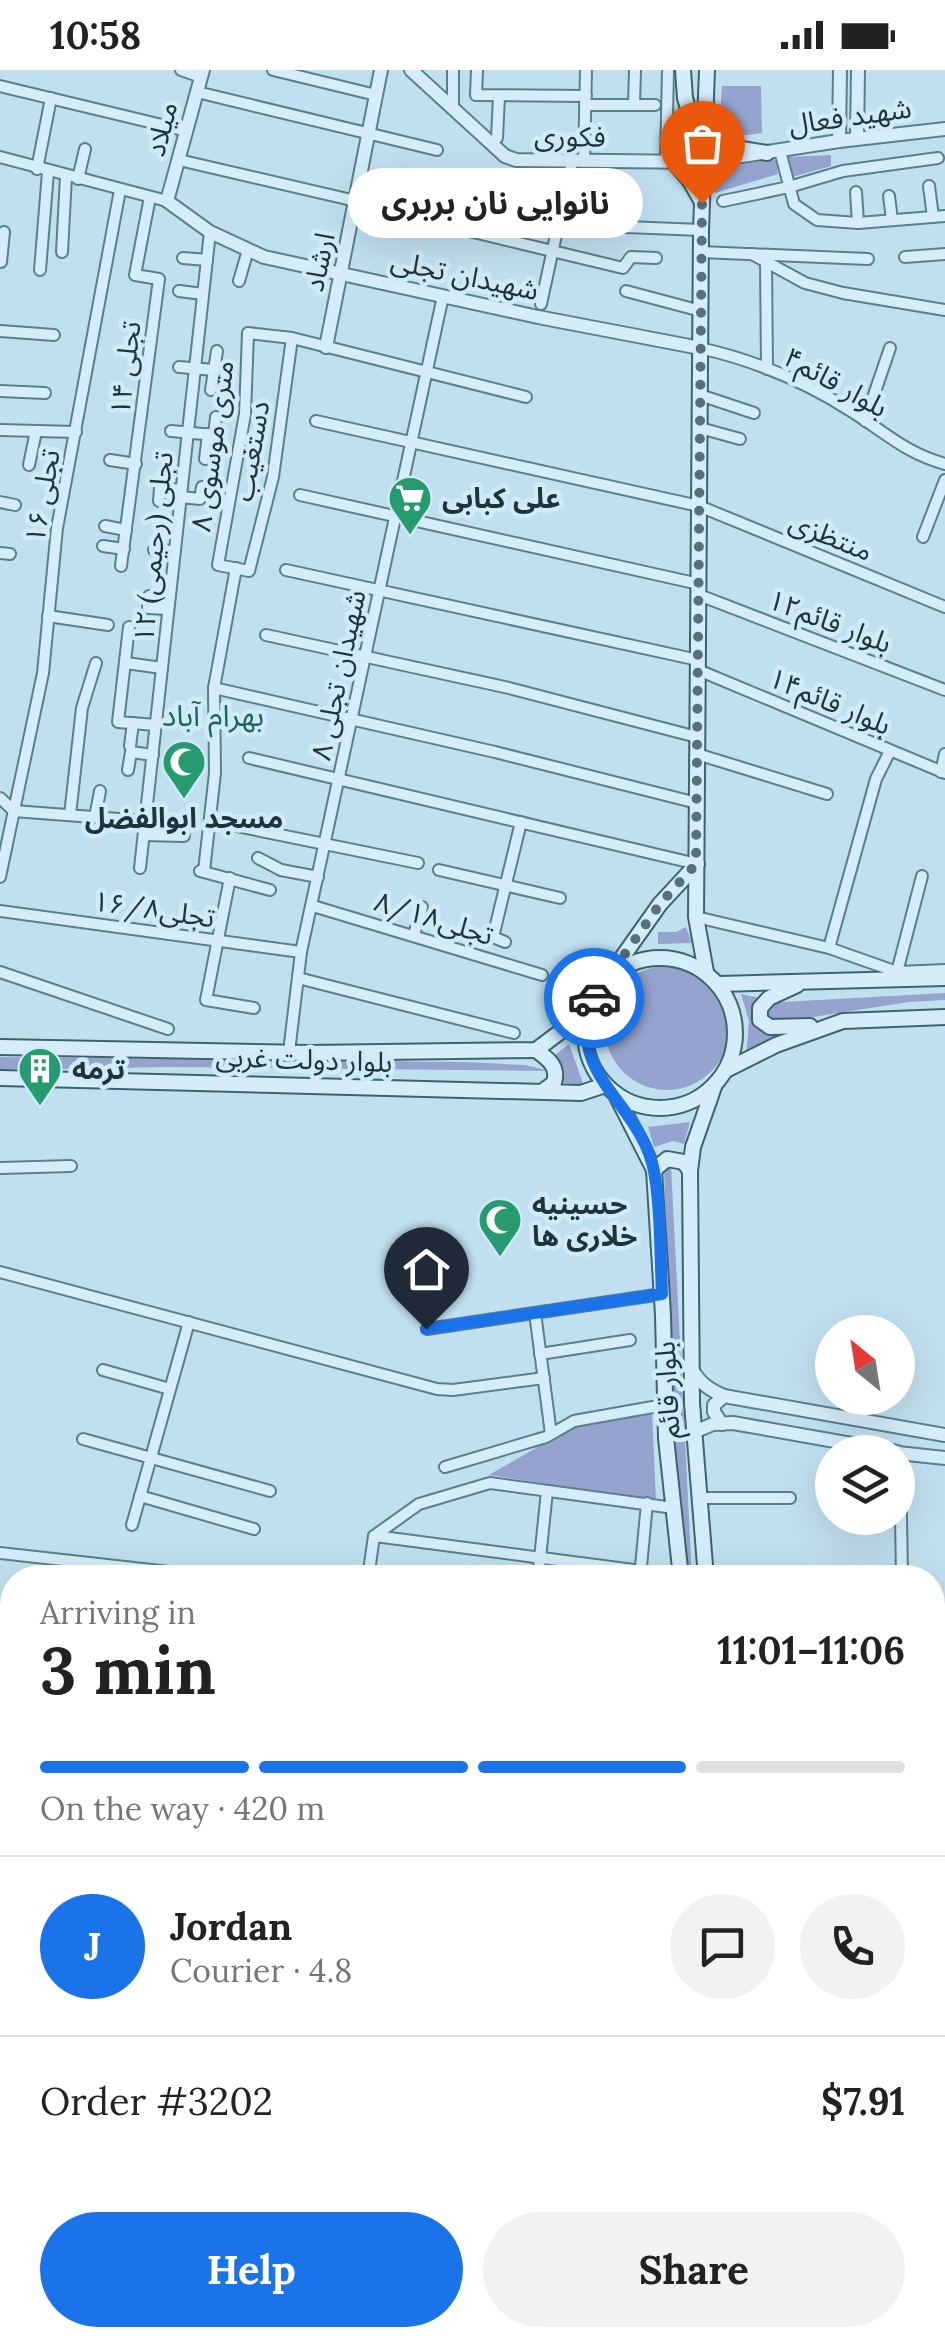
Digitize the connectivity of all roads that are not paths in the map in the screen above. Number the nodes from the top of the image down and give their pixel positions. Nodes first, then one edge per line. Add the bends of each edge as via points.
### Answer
1 (181, 70) edge
2 (273, 70) edge
3 (381, 70) edge
4 (411, 70) edge
5 (453, 70) edge
6 (476, 70) edge
7 (586, 70) edge
8 (635, 70) edge
9 (668, 70) edge
10 (683, 70) edge
11 (707, 70) edge
12 (202, 73) edge
13 (840, 76) edge
14 (858, 76) edge
15 (0, 86) edge
16 (197, 92) junction
17 (376, 96) junction
18 (499, 96) junction
19 (51, 98) junction
20 (586, 100) junction
21 (655, 104) dead end
22 (634, 106) junction
23 (453, 109) junction
24 (945, 128) edge
25 (186, 131) junction
26 (370, 134) junction
27 (705, 135) junction
28 (497, 138) dead end
29 (857, 138) junction
30 (839, 140) junction
31 (85, 149) dead end
32 (437, 150) dead end
33 (773, 152) junction
34 (0, 157) edge
35 (938, 158) dead end
36 (179, 160) junction
37 (670, 161) junction
38 (578, 162) junction
39 (703, 162) junction
40 (42, 170) junction
41 (72, 178) junction
42 (930, 186) dead end
43 (790, 187) junction
44 (120, 190) junction
45 (856, 192) dead end
46 (889, 196) dead end
47 (150, 197) junction
48 (167, 201) junction
49 (723, 201) dead end
50 (356, 203) junction
51 (702, 203) junction
52 (412, 214) dead end
53 (939, 216) edge
54 (892, 220) junction
55 (858, 222) junction
56 (444, 225) dead end
57 (601, 226) dead end
58 (701, 230) junction
59 (210, 232) junction
60 (5, 233) edge
61 (248, 250) junction
62 (62, 252) dead end
63 (701, 252) junction
64 (552, 253) junction
65 (752, 254) junction
66 (945, 254) edge
67 (905, 257) dead end
68 (184, 258) dead end
69 (656, 258) dead end
70 (868, 259) dead end
71 (207, 260) junction
72 (1, 262) edge
73 (766, 262) junction
74 (40, 270) dead end
75 (342, 274) junction
76 (239, 281) dead end
77 (626, 290) dead end
78 (179, 292) dead end
79 (203, 294) junction
80 (443, 296) junction
81 (541, 304) dead end
82 (945, 310) edge
83 (701, 311) junction
84 (0, 332) edge
85 (54, 335) dead end
86 (292, 338) junction
87 (326, 347) junction
88 (700, 348) junction
89 (890, 348) dead end
90 (217, 351) dead end
91 (179, 367) dead end
92 (195, 368) junction
93 (767, 369) junction
94 (214, 370) junction
95 (427, 371) junction
96 (211, 390) dead end
97 (0, 391) edge
98 (45, 393) dead end
99 (700, 395) junction
100 (526, 397) dead end
101 (754, 413) dead end
102 (216, 417) dead end
103 (316, 421) dead end
104 (865, 421) junction
105 (700, 428) junction
106 (0, 430) edge
107 (36, 431) junction
108 (171, 431) dead end
109 (76, 432) junction
110 (188, 432) junction
111 (211, 435) junction
112 (740, 439) dead end
113 (412, 440) junction
114 (205, 459) dead end
115 (110, 460) dead end
116 (136, 464) junction
117 (945, 464) edge
118 (29, 465) dead end
119 (945, 480) edge
120 (202, 488) dead end
121 (181, 493) junction
122 (300, 495) dead end
123 (159, 501) dead end
124 (0, 502) edge
125 (15, 505) dead end
126 (699, 506) junction
127 (396, 515) junction
128 (104, 526) dead end
129 (126, 530) junction
130 (923, 537) dead end
131 (103, 546) dead end
132 (124, 549) junction
133 (154, 550) dead end
134 (175, 551) junction
135 (121, 566) dead end
136 (236, 568) junction
137 (286, 570) dead end
138 (379, 590) junction
139 (699, 590) junction
140 (149, 596) dead end
141 (945, 607) edge
142 (168, 609) junction
143 (48, 616) junction
144 (108, 625) dead end
145 (129, 627) dead end
146 (266, 635) dead end
147 (366, 657) junction
148 (96, 662) dead end
149 (126, 663) junction
150 (698, 665) junction
151 (162, 668) junction
152 (214, 688) junction
153 (945, 690) edge
154 (352, 718) junction
155 (133, 723) junction
156 (156, 725) junction
157 (698, 736) junction
158 (130, 746) dead end
159 (168, 746) dead end
160 (153, 750) junction
161 (890, 750) junction
162 (697, 754) junction
163 (945, 754) edge
164 (249, 758) dead end
165 (128, 770) dead end
166 (943, 772) edge
167 (338, 780) junction
168 (100, 791) dead end
169 (827, 794) dead end
170 (0, 798) edge
171 (697, 803) junction
172 (14, 811) junction
173 (70, 815) junction
174 (95, 817) junction
175 (145, 821) junction
176 (212, 821) junction
177 (522, 822) junction
178 (4, 833) edge
179 (144, 835) junction
180 (184, 836) dead end
181 (325, 843) junction
182 (258, 858) dead end
183 (418, 863) dead end
184 (696, 864) junction
185 (140, 868) dead end
186 (439, 870) dead end
187 (922, 876) dead end
188 (0, 877) edge
189 (318, 877) junction
190 (230, 878) junction
191 (506, 883) junction
192 (270, 890) dead end
193 (560, 898) dead end
194 (313, 906) junction
195 (422, 907) dead end
196 (0, 911) edge
197 (696, 917) junction
198 (414, 935) junction
199 (217, 941) junction
200 (506, 942) dead end
201 (829, 948) junction
202 (302, 952) junction
203 (945, 970) edge
204 (0, 972) edge
205 (706, 972) junction
206 (897, 972) junction
207 (542, 974) dead end
208 (945, 978) edge
209 (606, 981) junction
210 (807, 982) junction
211 (297, 984) junction
212 (719, 984) junction
213 (254, 1008) dead end
214 (588, 1012) junction
215 (945, 1017) edge
216 (842, 1022) junction
217 (168, 1028) dead end
218 (514, 1032) dead end
219 (0, 1047) edge
220 (536, 1050) junction
221 (289, 1052) junction
222 (726, 1070) junction
223 (0, 1078) edge
224 (715, 1084) junction
225 (610, 1089) junction
226 (542, 1092) junction
227 (71, 1166) dead end
228 (0, 1168) edge
229 (654, 1170) junction
230 (690, 1171) junction
231 (0, 1272) edge
232 (662, 1294) junction
233 (535, 1313) junction
234 (189, 1322) junction
235 (426, 1329) dead end
236 (630, 1340) dead end
237 (540, 1354) junction
238 (690, 1365) junction
239 (103, 1370) dead end
240 (544, 1378) junction
241 (170, 1389) junction
242 (724, 1396) junction
243 (664, 1405) junction
244 (722, 1424) junction
245 (694, 1432) junction
246 (551, 1434) junction
247 (945, 1435) edge
248 (83, 1439) dead end
249 (815, 1439) edge
250 (915, 1455) edge
251 (151, 1456) junction
252 (945, 1458) edge
253 (445, 1467) dead end
254 (270, 1491) dead end
255 (548, 1491) junction
256 (140, 1496) junction
257 (699, 1498) junction
258 (790, 1498) dead end
259 (647, 1503) junction
260 (674, 1508) junction
261 (132, 1526) dead end
262 (254, 1529) dead end
263 (901, 1535) edge
264 (374, 1536) junction
265 (0, 1553) edge
266 (541, 1556) junction
267 (104, 1565) edge
268 (370, 1565) edge
269 (540, 1565) edge
270 (590, 1565) edge
271 (641, 1565) edge
272 (679, 1565) edge
273 (704, 1565) edge
274 (902, 1565) edge

1 - 12 street
2 - 17 street
3 - 17 street, ارشاد
4 - 23 street, فکوری
5 - 23 street
6 - 18 street via 476,95
7 - 20 street
8 - 22 street
9 - 37 street
10 - 39 main road
11 - 27 main road
12 - 16 street, میلاد
13 - 14 street
13 - 30 street
14 - 29 street
15 - 19 street
16 - 25 street, میلاد
16 - 26 street
17 - 26 street, ارشاد
18 - 20 street
18 - 28 street
19 - 25 street
19 - 40 street
20 - 22 street
20 - 38 street
21 - 22 street
23 - 38 street, فکوری via 505,156
24 - 29 street, شهید فعال
25 - 36 street, میلاد
26 - 32 street
26 - 50 street, ارشاد
27 - 33 main road via 724,146
27 - 39 main road
29 - 30 street, شهید فعال
30 - 33 street, شهید فعال
31 - 41 street
33 - 39 street, شهید فعال
33 - 43 street
34 - 40 street, شهیدان تجلی
35 - 43 street via 843,171
36 - 48 street, میلاد
36 - 50 street
37 - 38 street, فکوری
37 - 39 street, فکوری
37 - 51 main road
38 - 64 street
39 - 51 main road
40 - 41 street, شهیدان تجلی
40 - 74 street
41 - 44 street, شهیدان تجلی
41 - 62 street
42 - 53 street
43 - 49 street
43 - 55 street via 794,204 817,220
44 - 47 street, شهیدان تجلی
44 - 109 street, ۱۶ تجلی
45 - 55 street
46 - 54 street
47 - 48 street, شهیدان تجلی
47 - 116 street, تجلی ۱۴ via 135,276 159,280
48 - 59 street, شهیدان تجلی
50 - 52 street
50 - 75 street, ارشاد
51 - 58 main road
53 - 54 street
54 - 55 street
56 - 64 street
57 - 58 street
58 - 63 main road
59 - 61 street, شهیدان تجلی
59 - 71 street, ۱۲ تجلی (رحیمی)
60 - 72 street
61 - 75 street, شهیدان تجلی
61 - 76 street
63 - 65 street
63 - 83 main road
64 - 69 street via 622,268 631,257
64 - 81 street
65 - 70 street
65 - 73 street
66 - 67 street
68 - 71 street
71 - 79 street, ۱۲ تجلی (رحیمی)
73 - 82 street via 805,283
73 - 93 street
75 - 80 street, شهیدان تجلی
75 - 87 street, ارشاد
77 - 83 street
78 - 79 street
79 - 92 street, ۱۲ تجلی (رحیمی)
80 - 88 street, شهیدان تجلی
80 - 95 street, شهیدان تجلی ۸
83 - 88 main road
84 - 85 street
86 - 87 street
86 - 136 street, دستغیب via 273,477 249,571
86 - 136 street, ۸ متری موسوی via 248,333 245,414 218,565
87 - 95 street
88 - 93 street, بلوار قائم۴
88 - 99 main road
89 - 104 street
90 - 94 street
91 - 92 street
92 - 94 street
92 - 110 street, ۱۲ تجلی (رحیمی)
93 - 104 street, بلوار قائم۴
94 - 96 street
95 - 100 street
95 - 113 street, شهیدان تجلی ۸
97 - 98 street
99 - 101 street
99 - 105 main road
102 - 111 street
103 - 113 street, منتظزی
104 - 117 street, بلوار قائم۴ via 910,453
105 - 112 street
105 - 126 main road
106 - 107 street
107 - 109 street
107 - 118 street
108 - 110 street
109 - 143 street, ۱۶ تجلی
110 - 111 street
110 - 121 street, ۱۲ تجلی (رحیمی)
111 - 114 street
113 - 126 street, منتظزی
113 - 127 street, شهیدان تجلی ۸
115 - 116 street
116 - 129 street, تجلی ۱۴
119 - 130 street
120 - 121 street via 200,499
121 - 123 street via 160,488
121 - 134 street, ۱۲ تجلی (رحیمی)
122 - 127 street, بلوار قائم۱۲
124 - 125 street
126 - 139 main road
126 - 141 street, منتظزی
127 - 138 street, شهیدان تجلی ۸
127 - 139 street, بلوار قائم۱۲
128 - 129 street
129 - 132 street, تجلی ۱۴
131 - 132 street
132 - 135 street, تجلی ۱۴
133 - 134 street
134 - 142 street, ۱۲ تجلی (رحیمی)
136 - 152 street
137 - 138 street, بلوار قائم۱۴
138 - 147 street, شهیدان تجلی ۸
138 - 150 street, بلوار قائم۱۴
139 - 150 main road
139 - 153 street, بلوار قائم۱۲
140 - 142 street via 148,608
142 - 151 street, ۱۲ تجلی (رحیمی)
143 - 144 street
143 - 172 street, ۱۶ تجلی
145 - 149 street
146 - 147 street
147 - 154 street, شهیدان تجلی ۸
147 - 157 street
148 - 173 street via 82,708
149 - 151 street
149 - 155 street via 118,722
150 - 157 main road
150 - 161 street, بلوار قائم۱۴
151 - 156 street, ۱۲ تجلی (رحیمی)
152 - 154 street
152 - 176 street
154 - 167 street, شهیدان تجلی ۸
154 - 171 street
155 - 156 street
155 - 158 street
156 - 160 street, ۱۲ تجلی (رحیمی)
157 - 162 main road
159 - 160 street
160 - 165 street via 131,752
160 - 175 street, ۱۲ تجلی (رحیمی)
161 - 166 street, بلوار قائم۱۴
161 - 201 street via 876,778
162 - 169 street
162 - 171 main road
163 - 166 street
164 - 167 street
167 - 177 street
167 - 181 street, شهیدان تجلی ۸
168 - 174 street
170 - 172 street
171 - 184 main road
172 - 173 street
172 - 178 street, ۱۶ تجلی
173 - 174 street
174 - 175 street
175 - 179 street, ۱۲ تجلی (رحیمی)
176 - 181 street
176 - 190 street via 202,871
177 - 184 street
177 - 191 street
178 - 188 street, ۱۶ تجلی
179 - 180 street
179 - 185 street, ۱۲ تجلی (رحیمی)
181 - 183 street
181 - 189 street, شهیدان تجلی ۸
182 - 189 street
184 - 197 main road
184 - 209 main road
186 - 191 street
187 - 206 street
189 - 194 street, شهیدان تجلی ۸
190 - 192 street
190 - 199 street
191 - 193 street
191 - 200 street via 493,937
194 - 198 street, تجلی۸/۱۸
194 - 202 street, شهیدان تجلی ۸
195 - 198 street
196 - 199 street, تجلی۱۶/۸
197 - 201 street
197 - 205 main road
198 - 207 street, تجلی۸/۱۸
199 - 202 street, تجلی۱۶/۸
199 - 213 street via 206,1000
201 - 206 street
202 - 211 street, شهیدان تجلی ۸
203 - 206 street
204 - 217 street
205 - 209 main road via 654,958 636,961
205 - 212 main road
208 - 210 main road
209 - 214 main road
210 - 212 main road
210 - 216 main road via 768,998 760,1020 793,1029
211 - 218 street
211 - 221 street, شهیدان تجلی ۸
212 - 222 main road via 736,1035
214 - 220 main road
214 - 225 main road via 586,1048
215 - 216 main road
216 - 222 main road
219 - 221 main road, بلوار دولت غربی
220 - 221 main road, بلوار دولت غربی
220 - 226 main road via 556,1072
222 - 224 main road
223 - 226 main road, بلوار دولت غربی
224 - 225 main road via 666,1108 631,1102
224 - 230 main road, بلوار قائم
225 - 226 main road, بلوار دولت غربی
225 - 229 main road, بلوار قائم
227 - 228 street
229 - 230 main road via 667,1159 684,1162
229 - 232 main road, بلوار قائم
230 - 238 main road, بلوار قائم
231 - 234 street
232 - 233 street
232 - 243 main road, بلوار قائم
233 - 235 street
233 - 237 street
234 - 240 street via 437,1389
234 - 241 street
236 - 237 street
237 - 240 street
238 - 242 street
238 - 245 main road, بلوار قائم
239 - 241 street
240 - 246 street
241 - 251 street
242 - 244 street via 714,1405
242 - 247 street
243 - 246 street via 574,1421
243 - 260 main road, بلوار قائم
244 - 245 street
244 - 249 street
245 - 257 main road, بلوار قائم
246 - 253 street
248 - 251 street
250 - 252 street
251 - 254 street
251 - 256 street
255 - 259 street
255 - 264 street via 490,1483 420,1504
255 - 266 street
256 - 261 street
256 - 262 street
257 - 258 street
257 - 273 main road, بلوار قائم
259 - 260 street
259 - 271 street
260 - 272 main road, بلوار قائم
263 - 274 street
264 - 266 street
264 - 268 street
265 - 267 street
266 - 269 street
266 - 270 street

